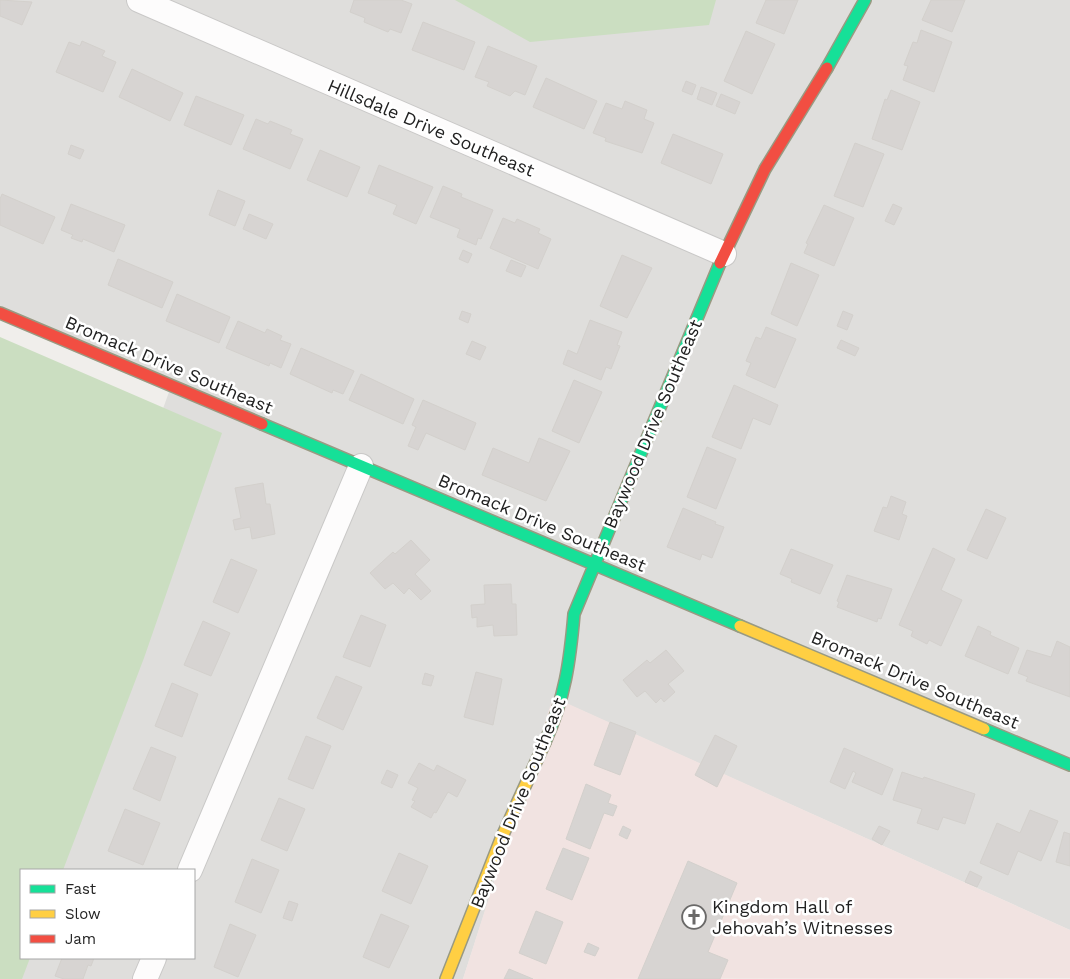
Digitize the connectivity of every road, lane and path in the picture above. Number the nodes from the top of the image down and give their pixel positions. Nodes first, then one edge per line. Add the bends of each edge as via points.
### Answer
1 (138, 0) edge
2 (865, 0) edge
3 (724, 254) junction
4 (0, 313) edge
5 (361, 466) junction
6 (595, 564) junction
7 (1070, 765) edge
8 (190, 869) edge
9 (154, 959) edge
10 (145, 979) edge
11 (446, 979) edge

1 - 3 street, Hillsdale Drive Southeast
2 - 3 street, Baywood Drive Southeast via 765,169
3 - 6 street, Baywood Drive Southeast
4 - 5 street, Bromack Drive Southeast
5 - 6 street, Bromack Drive Southeast
5 - 8 street
6 - 7 street, Bromack Drive Southeast
6 - 11 street, Baywood Drive Southeast via 574,614 569,671 559,712 502,839
9 - 10 street

